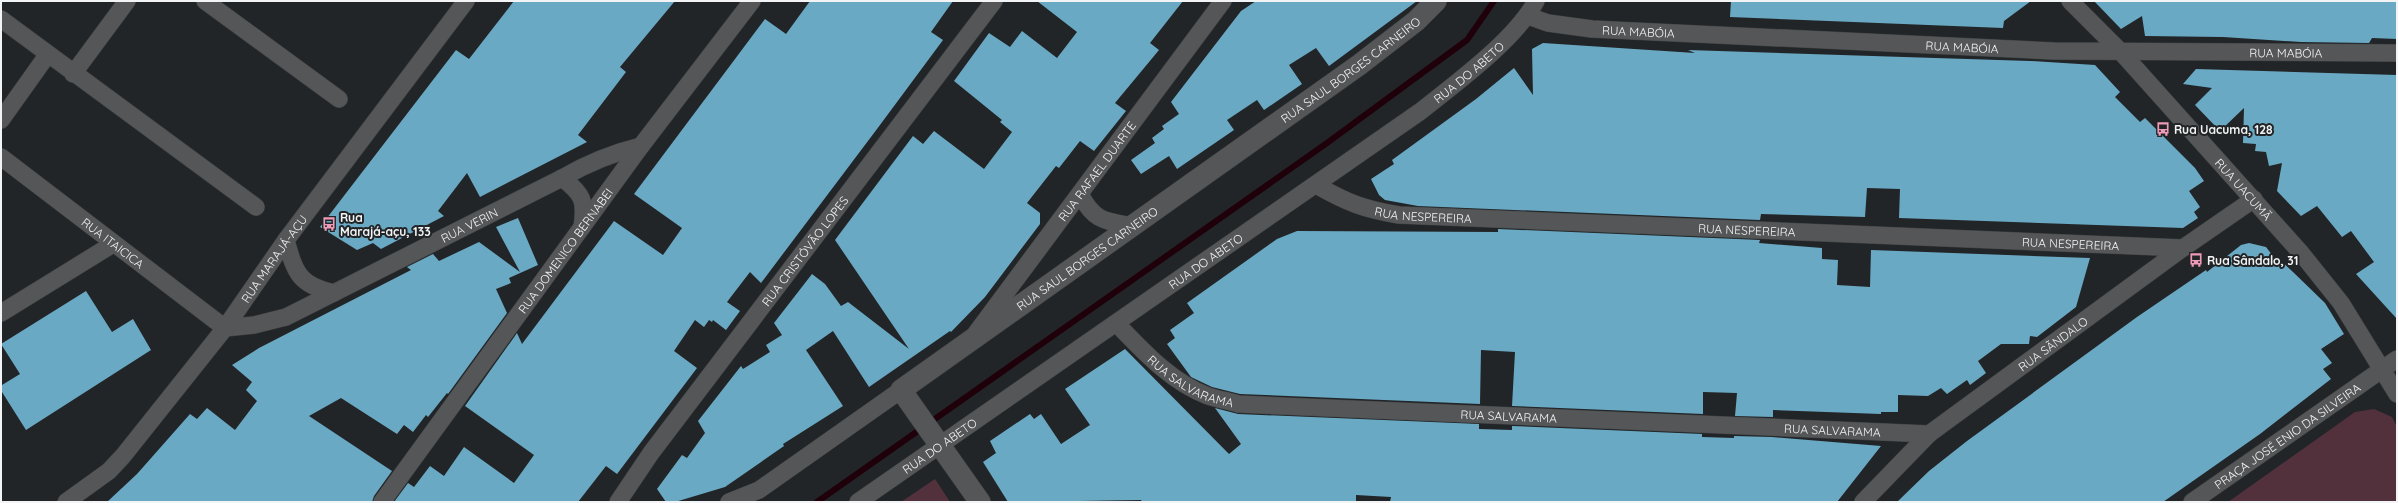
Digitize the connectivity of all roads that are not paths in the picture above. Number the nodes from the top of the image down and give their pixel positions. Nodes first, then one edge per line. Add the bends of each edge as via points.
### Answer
1 (127, 1) edge
2 (205, 1) edge
3 (466, 1) edge
4 (752, 1) edge
5 (994, 1) edge
6 (1223, 1) edge
7 (1436, 1) edge
8 (2070, 1) edge
9 (1532, 8) edge
10 (1, 19) edge
11 (2120, 52) junction
12 (2397, 53) edge
13 (48, 54) junction
14 (74, 74) junction
15 (339, 99) dead end
16 (1, 120) edge
17 (641, 146) junction
18 (1, 157) edge
19 (562, 178) junction
20 (1316, 185) junction
21 (1080, 194) junction
22 (2254, 199) junction
23 (256, 208) dead end
24 (1133, 226) junction
25 (582, 228) junction
26 (286, 240) junction
27 (113, 244) junction
28 (2182, 248) junction
29 (334, 294) junction
30 (1, 314) edge
31 (1116, 324) junction
32 (225, 328) junction
33 (970, 341) junction
34 (2397, 359) edge
35 (2382, 369) junction
36 (2397, 394) edge
37 (906, 396) junction
38 (1929, 434) junction
39 (936, 440) junction
40 (66, 502) edge
41 (382, 502) edge
42 (618, 502) edge
43 (729, 502) edge
44 (858, 502) edge
45 (980, 502) edge
46 (1862, 502) edge
47 (2192, 502) edge

1 - 14 street
2 - 15 street
3 - 26 street, RUA MARAJÁ-AÇU
4 - 17 street, RUA DOMENICO BERNABEI
5 - 42 street, RUA CRISTÓVÃO LOPES via 651,453
6 - 21 street, RUA RAFAEL DUARTE
7 - 24 street, RUA SAUL BORGES CARNEIRO via 1416,21 1359,65
8 - 11 street, RUA UACUMÃ
9 - 11 street, RUA MABÓIA via 1548,23 1592,29
9 - 20 street, RUA DO ABETO via 1474,68 1427,106
10 - 13 street
11 - 12 street, RUA MABÓIA
11 - 22 street, RUA UACUMÃ
13 - 14 street
13 - 16 street
14 - 23 street
17 - 19 street, RUA VERIN via 598,158
17 - 25 street, RUA DOMENICO BERNABEI
18 - 27 street, RUA ITAICICA
19 - 25 street via 581,195 584,207
19 - 29 street, RUA VERIN
20 - 28 street, RUA NESPEREIRA via 1368,210 1399,214
20 - 31 street, RUA DO ABETO
21 - 24 street via 1088,209 1099,219
21 - 33 street, RUA RAFAEL DUARTE
22 - 28 street, RUA SÃNDALO
22 - 35 street, RUA UACUMÃ via 2341,303
24 - 33 street, RUA SAUL BORGES CARNEIRO
25 - 41 street, RUA DOMENICO BERNABEI
26 - 29 street via 295,269 304,282
26 - 32 street, RUA MARAJÁ-AÇU
27 - 30 street
27 - 32 street, RUA ITAICICA
28 - 38 street, RUA SÃNDALO
29 - 32 street, RUA VERIN via 286,317 254,325
31 - 38 street, RUA SALVARAMA via 1154,362 1184,382 1207,396 1238,404
31 - 39 street, RUA DO ABETO
32 - 40 street, RUA MARAJÁ-AÇU via 124,456
33 - 37 street, RUA SAUL BORGES CARNEIRO
34 - 35 street, PRAÇA JOSÉ ENIO DA SILVEIRA
35 - 36 street, RUA UACUMÃ
35 - 47 street, PRAÇA JOSÉ ENIO DA SILVEIRA
37 - 39 street
37 - 43 street, RUA SAUL BORGES CARNEIRO via 759,490
38 - 46 street, RUA SÃNDALO
39 - 44 street, RUA DO ABETO
39 - 45 street

